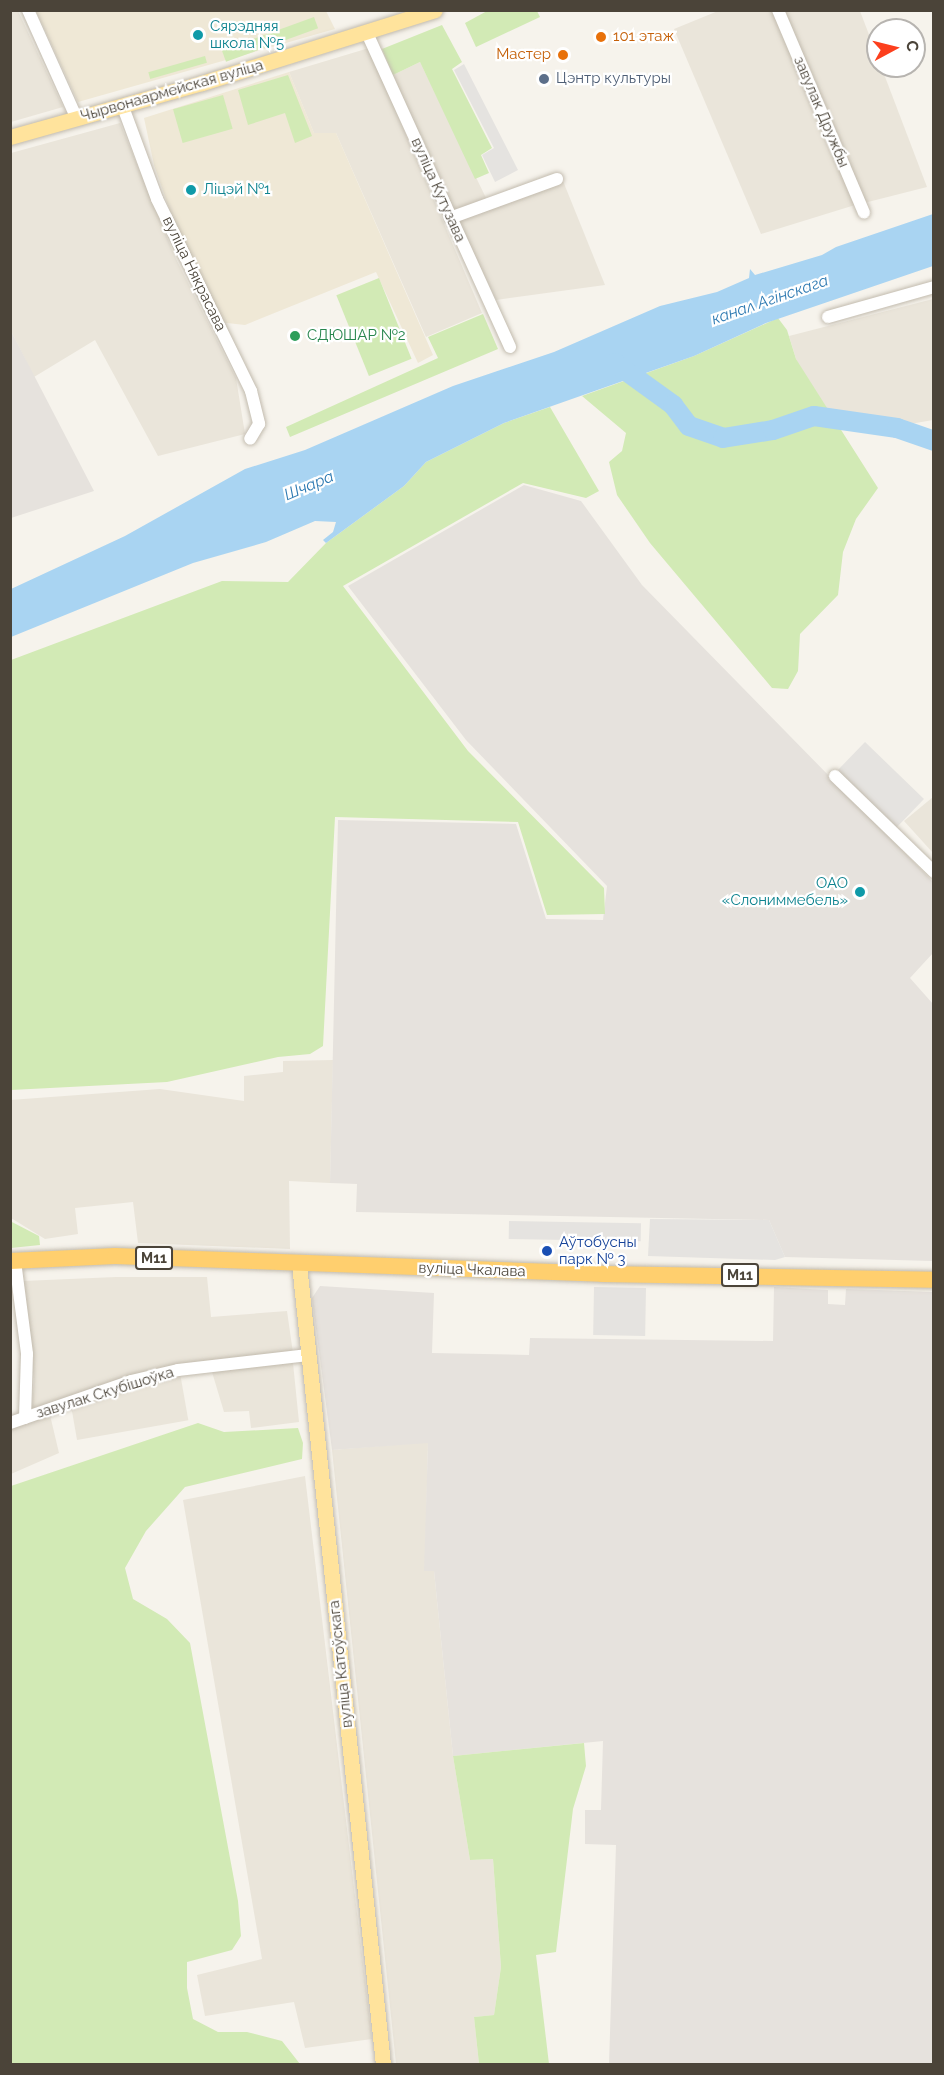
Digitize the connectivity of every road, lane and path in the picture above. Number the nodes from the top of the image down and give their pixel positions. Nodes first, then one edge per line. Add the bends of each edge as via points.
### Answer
1 (28, 10) edge
2 (435, 10) edge
3 (778, 10) edge
4 (368, 33) junction
5 (123, 106) junction
6 (76, 119) junction
7 (10, 137) edge
8 (557, 179) dead end
9 (864, 213) dead end
10 (450, 218) junction
11 (933, 287) edge
12 (828, 317) dead end
13 (510, 347) dead end
14 (250, 439) dead end
15 (835, 776) dead end
16 (933, 872) edge
17 (13, 1261) edge
18 (298, 1264) junction
19 (933, 1280) edge
20 (308, 1355) junction
21 (25, 1418) junction
22 (10, 1423) edge
23 (383, 2064) edge

1 - 6 street
2 - 4 main road, Чырвонаармейская вуліца
3 - 9 street, завулак Дружбы
4 - 5 main road, Чырвонаармейская вуліца
4 - 10 street, вуліца Кутузава
5 - 6 main road, Чырвонаармейская вуліца
5 - 14 street, вуліца Някрасава via 157,199 251,391 259,424
6 - 7 main road, Чырвонаармейская вуліца
8 - 10 street
10 - 13 street, вуліца Кутузава
11 - 12 street
15 - 16 street
17 - 18 highway, вуліца Чкалава / М11 via 115,1256
17 - 21 street via 27,1354
18 - 19 highway, вуліца Чкалава / М11
18 - 20 main road, вуліца Катоўскага
20 - 21 street, завулак Скубішоўка via 178,1370
20 - 23 main road, вуліца Катоўскага
21 - 22 street, завулак Скубішоўка

